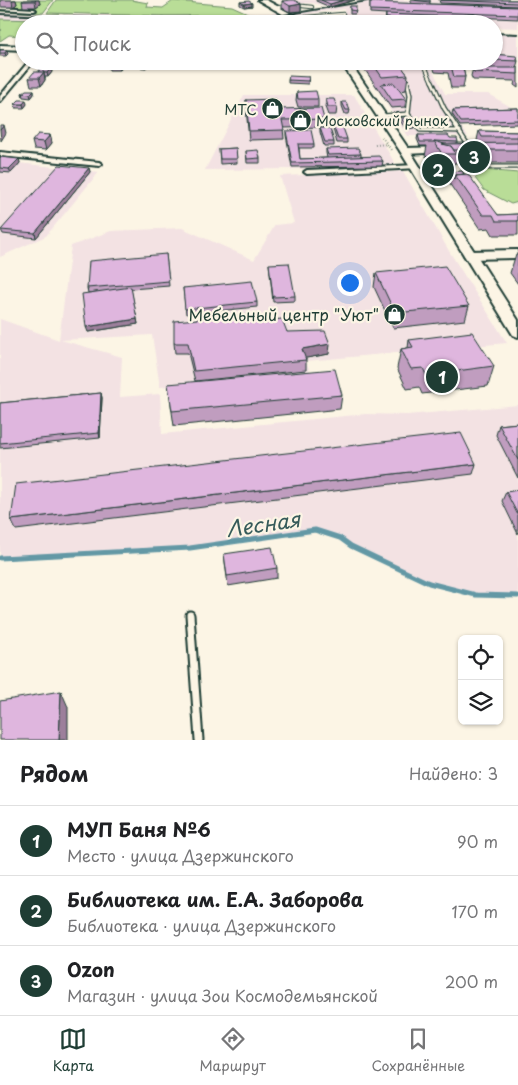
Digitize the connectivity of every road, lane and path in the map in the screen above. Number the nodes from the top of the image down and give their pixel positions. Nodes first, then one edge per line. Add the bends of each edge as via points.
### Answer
1 (261, 0) edge
2 (312, 7) dead end
3 (0, 8) edge
4 (274, 8) junction
5 (34, 10) dead end
6 (343, 14) dead end
7 (289, 15) edge
8 (331, 15) edge
9 (0, 47) edge
10 (15, 48) edge
11 (25, 70) edge
12 (350, 70) edge
13 (427, 70) edge
14 (401, 71) edge
15 (0, 100) edge
16 (408, 114) junction
17 (381, 116) junction
18 (460, 132) junction
19 (467, 150) joint
20 (406, 151) junction
21 (0, 154) edge
22 (100, 164) dead end
23 (416, 167) junction
24 (464, 167) joint
25 (518, 167) edge
26 (307, 172) dead end
27 (431, 174) dead end
28 (518, 254) edge
29 (470, 255) junction
30 (518, 332) edge
31 (190, 615) dead end
32 (199, 740) edge

1 - 4 main road
2 - 4 lane
3 - 5 street
4 - 7 main road
6 - 8 lane
9 - 10 main road
11 - 15 street
12 - 17 main road
13 - 18 lane via 444,108
14 - 16 lane via 410,89
16 - 17 lane
16 - 18 lane via 420,130
17 - 20 main road
18 - 19 lane
19 - 20 main road
20 - 23 main road
21 - 22 street
23 - 26 street
23 - 29 main road
24 - 25 lane
24 - 27 path via 456,172
28 - 29 main road
29 - 30 main road
31 - 32 lane

